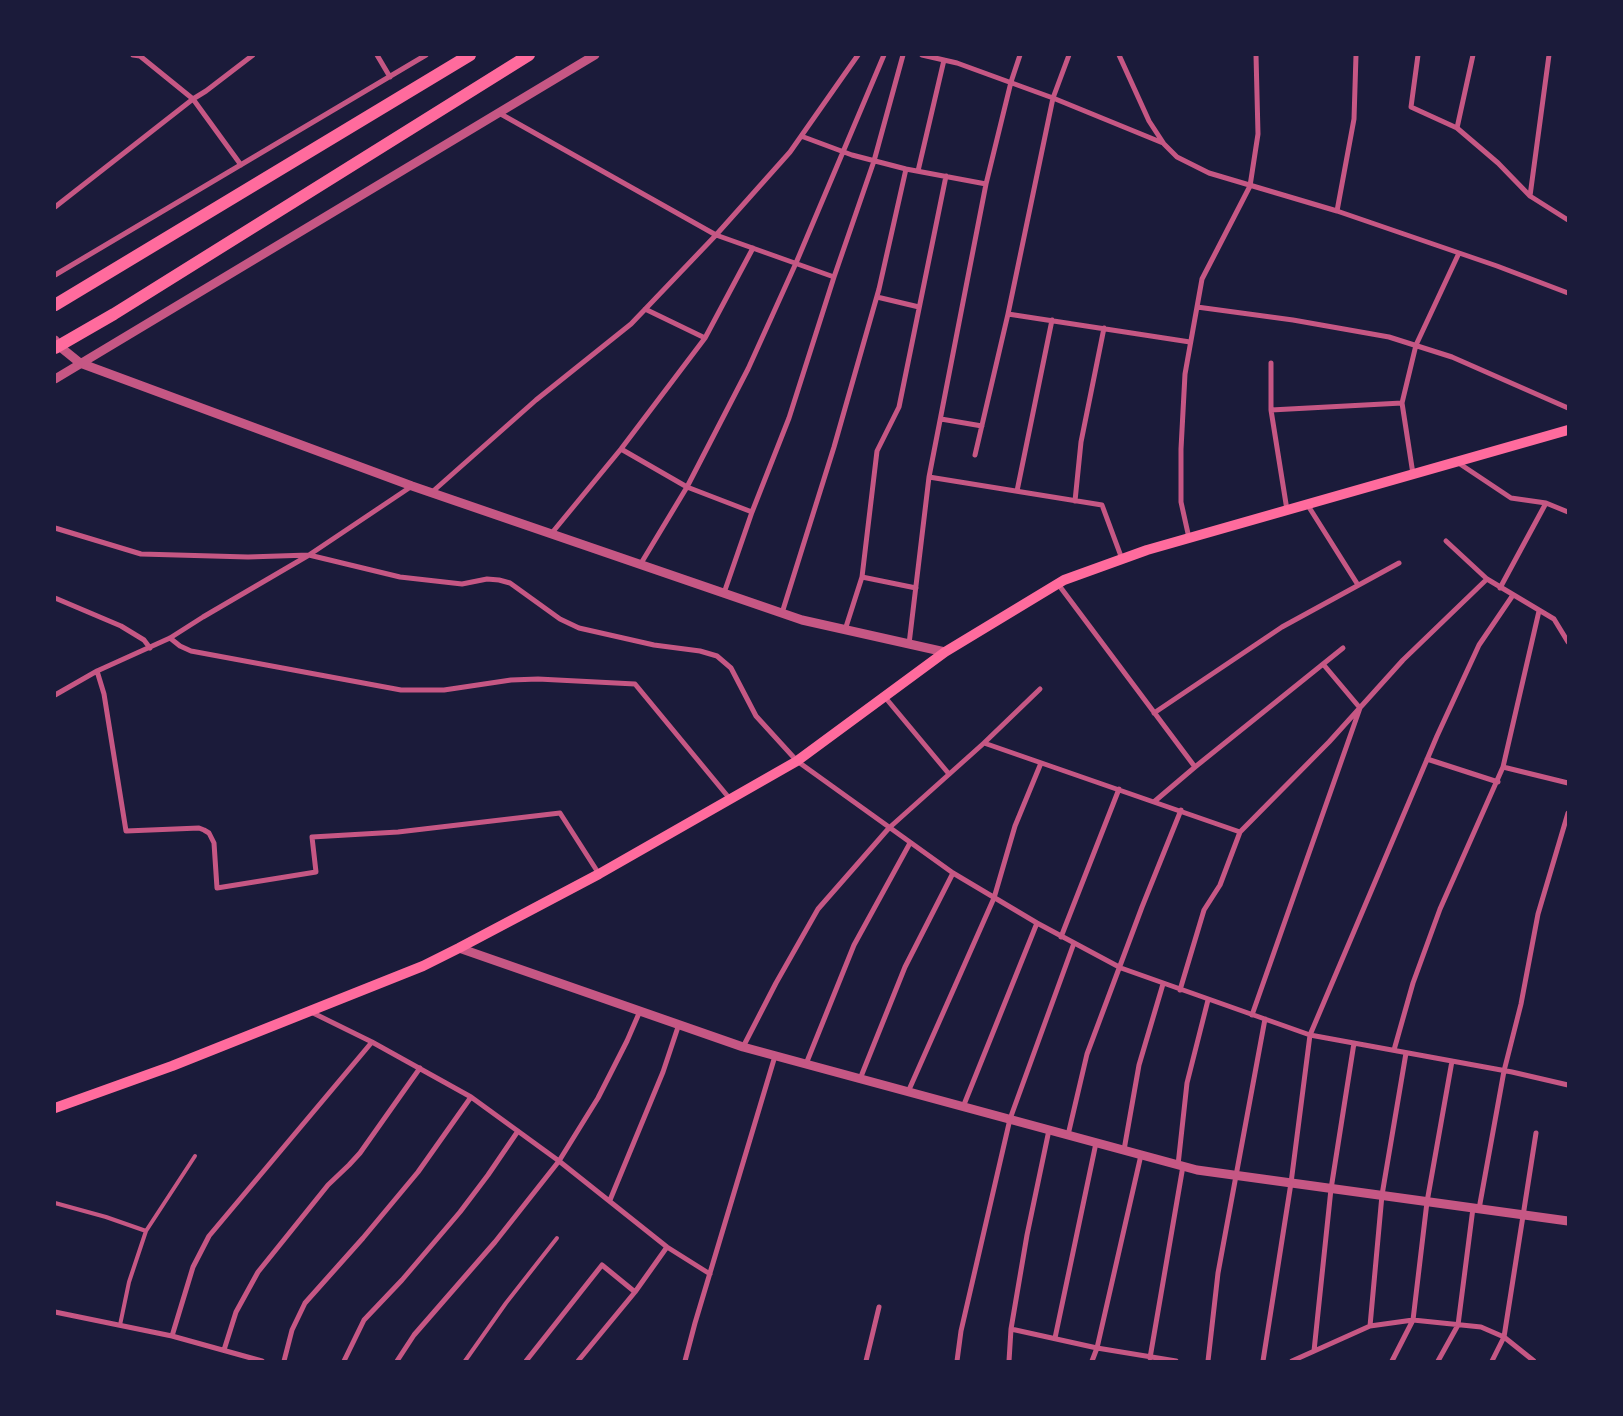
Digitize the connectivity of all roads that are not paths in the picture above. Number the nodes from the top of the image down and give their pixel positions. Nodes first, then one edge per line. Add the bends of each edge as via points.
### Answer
1 (132, 55) edge
2 (253, 55) edge
3 (377, 55) edge
4 (426, 55) edge
5 (470, 55) edge
6 (529, 55) edge
7 (596, 55) edge
8 (858, 55) edge
9 (884, 55) edge
10 (903, 55) edge
11 (922, 55) edge
12 (1020, 55) edge
13 (1069, 55) edge
14 (1119, 55) edge
15 (1256, 55) edge
16 (1356, 55) edge
17 (1418, 55) edge
18 (1473, 55) edge
19 (1549, 55) edge
20 (944, 60) junction
21 (390, 77) junction
22 (1011, 82) junction
23 (1053, 98) junction
24 (193, 99) junction
25 (498, 113) junction
26 (1457, 128) junction
27 (801, 136) junction
28 (1164, 144) junction
29 (844, 152) junction
30 (874, 161) junction
31 (241, 165) junction
32 (906, 169) junction
33 (918, 171) junction
34 (946, 176) junction
35 (986, 184) junction
36 (1250, 186) junction
37 (1530, 196) junction
38 (55, 207) edge
39 (1338, 211) junction
40 (1568, 220) edge
41 (716, 235) junction
42 (753, 248) junction
43 (1459, 253) junction
44 (796, 263) junction
45 (55, 275) edge
46 (834, 277) junction
47 (1568, 293) edge
48 (877, 297) junction
49 (55, 305) edge
50 (919, 307) junction
51 (1197, 307) junction
52 (645, 309) junction
53 (1008, 314) junction
54 (1052, 320) junction
55 (1104, 328) junction
56 (705, 338) junction
57 (1190, 342) junction
58 (56, 344) edge
59 (1416, 345) junction
60 (80, 363) junction
61 (1272, 364) dead end
62 (55, 379) edge
63 (1402, 403) junction
64 (1568, 408) edge
65 (1271, 410) junction
66 (941, 419) junction
67 (982, 426) junction
68 (1568, 430) edge
69 (621, 449) junction
70 (975, 456) dead end
71 (1456, 462) junction
72 (1413, 474) junction
73 (929, 477) junction
74 (412, 486) junction
75 (687, 486) junction
76 (1017, 491) junction
77 (431, 493) junction
78 (1075, 501) junction
79 (1546, 503) junction
80 (1307, 504) junction
81 (1287, 510) junction
82 (752, 512) junction
83 (1568, 512) edge
84 (55, 528) edge
85 (551, 534) junction
86 (1189, 538) junction
87 (1446, 541) dead end
88 (309, 555) junction
89 (1122, 559) junction
90 (1399, 563) dead end
91 (640, 565) junction
92 (862, 577) junction
93 (1487, 579) junction
94 (1057, 584) junction
95 (1358, 586) junction
96 (916, 588) junction
97 (1500, 588) junction
98 (724, 593) junction
99 (1512, 595) junction
100 (55, 598) edge
101 (1539, 610) junction
102 (782, 614) junction
103 (845, 630) junction
104 (170, 638) junction
105 (1568, 642) edge
106 (910, 644) junction
107 (150, 648) junction
108 (1343, 648) dead end
109 (945, 652) junction
110 (1323, 664) junction
111 (97, 671) junction
112 (1040, 689) dead end
113 (55, 695) edge
114 (884, 696) junction
115 (1360, 708) junction
116 (1154, 712) junction
117 (984, 743) junction
118 (1428, 758) junction
119 (797, 761) junction
120 (1041, 763) junction
121 (1195, 767) junction
122 (1503, 768) junction
123 (949, 774) junction
124 (1498, 782) junction
125 (1568, 784) edge
126 (1119, 789) junction
127 (730, 799) junction
128 (1155, 801) junction
129 (1181, 810) junction
130 (1568, 813) edge
131 (889, 828) junction
132 (1240, 832) junction
133 (910, 843) junction
134 (953, 873) junction
135 (599, 874) junction
136 (994, 898) junction
137 (1036, 923) junction
138 (1061, 936) junction
139 (1074, 943) junction
140 (459, 948) junction
141 (1121, 968) junction
142 (1163, 984) junction
143 (1180, 990) junction
144 (1208, 1000) junction
145 (308, 1011) junction
146 (640, 1011) junction
147 (1252, 1015) junction
148 (1265, 1020) junction
149 (679, 1024) junction
150 (1310, 1035) junction
151 (372, 1042) junction
152 (1354, 1043) junction
153 (743, 1047) junction
154 (1394, 1050) junction
155 (1406, 1053) junction
156 (774, 1056) junction
157 (1452, 1061) junction
158 (806, 1064) junction
159 (420, 1068) junction
160 (1504, 1070) junction
161 (860, 1079) junction
162 (1568, 1085) edge
163 (908, 1092) junction
164 (471, 1097) junction
165 (56, 1106) edge
166 (963, 1106) junction
167 (1010, 1120) junction
168 (1049, 1130) junction
169 (518, 1131) junction
170 (1536, 1133) dead end
171 (1068, 1135) junction
172 (1096, 1143) junction
173 (1124, 1150) junction
174 (1141, 1155) junction
175 (195, 1156) dead end
176 (559, 1161) junction
177 (1181, 1166) junction
178 (1236, 1175) junction
179 (1291, 1183) junction
180 (1331, 1188) junction
181 (1382, 1196) junction
182 (610, 1200) junction
183 (1427, 1202) junction
184 (55, 1203) edge
185 (1476, 1208) junction
186 (1525, 1215) junction
187 (1568, 1221) edge
188 (146, 1231) junction
189 (557, 1238) dead end
190 (668, 1247) junction
191 (710, 1274) junction
192 (635, 1292) junction
193 (879, 1307) dead end
194 (55, 1312) edge
195 (1413, 1320) junction
196 (120, 1325) junction
197 (1458, 1325) junction
198 (1370, 1326) junction
199 (1012, 1329) junction
200 (172, 1336) junction
201 (1504, 1337) junction
202 (1055, 1338) junction
203 (1097, 1348) junction
204 (224, 1350) junction
205 (1314, 1351) junction
206 (1150, 1358) junction
207 (262, 1361) edge
208 (284, 1361) edge
209 (344, 1361) edge
210 (397, 1361) edge
211 (465, 1361) edge
212 (526, 1361) edge
213 (578, 1361) edge
214 (685, 1361) edge
215 (866, 1361) edge
216 (957, 1361) edge
217 (1009, 1361) edge
218 (1092, 1361) edge
219 (1176, 1361) edge
220 (1208, 1361) edge
221 (1262, 1361) edge
222 (1292, 1361) edge
223 (1392, 1361) edge
224 (1438, 1361) edge
225 (1492, 1361) edge
226 (1534, 1361) edge

1 - 24 street via 140,56
2 - 24 street
3 - 21 street
4 - 21 street
5 - 49 highway
6 - 58 highway via 122,309
7 - 25 street
8 - 27 street
9 - 29 street
10 - 30 street
11 - 20 street
12 - 22 street
13 - 23 street
14 - 28 street via 1149,121
15 - 36 street via 1258,134
16 - 39 street via 1354,119
17 - 26 street via 1410,106
18 - 26 street
19 - 37 street
20 - 22 street
20 - 33 street
21 - 31 street
22 - 23 street
22 - 35 street
23 - 28 street
23 - 53 street
24 - 31 street
24 - 38 street
25 - 41 street
25 - 60 street
26 - 37 street
27 - 29 street
27 - 41 street
28 - 36 street via 1177,157 1209,173
29 - 30 street
29 - 44 street
30 - 32 street
30 - 46 street
31 - 45 street
32 - 33 street
32 - 48 street
33 - 34 street
34 - 35 street
34 - 50 street
35 - 66 street
36 - 39 street
36 - 51 street via 1202,279
37 - 40 street
39 - 43 street
41 - 42 street
41 - 52 street
42 - 44 street
42 - 56 street
43 - 47 street
43 - 59 street
44 - 46 street
44 - 75 street via 748,369
46 - 82 street via 789,418
48 - 50 street
48 - 102 street
50 - 92 street via 899,407 877,451
51 - 57 street
51 - 59 street via 1293,320
52 - 56 street
52 - 77 street
53 - 54 street
53 - 67 street
54 - 55 street
54 - 76 street
55 - 57 street
55 - 78 street via 1081,442
56 - 69 street
57 - 86 street via 1181,449 1181,502
58 - 60 street
59 - 63 street
59 - 64 street via 1452,357
60 - 62 street
60 - 74 street
61 - 65 street
63 - 65 street
63 - 72 street
65 - 81 street
66 - 67 street
66 - 73 street
67 - 70 street
68 - 71 main road
69 - 75 street
69 - 85 street
71 - 72 main road
71 - 79 street via 1512,498
72 - 80 main road
73 - 76 street
73 - 96 street
74 - 77 street
74 - 88 street
75 - 82 street
75 - 91 street
76 - 78 street
77 - 85 street
78 - 89 street via 1102,505
79 - 83 street
79 - 97 street
80 - 81 main road
80 - 95 street
81 - 86 main road
82 - 98 street
84 - 88 street via 140,554
85 - 91 street
86 - 89 main road
87 - 93 street
88 - 104 street
88 - 119 street via 400,577 462,584 499,580 510,583 560,619 579,628 717,656 731,668 756,716
89 - 94 main road
90 - 95 street
91 - 98 street
92 - 96 street
92 - 103 street
93 - 97 street
93 - 115 street via 1402,660
94 - 109 main road
94 - 116 street
95 - 116 street via 1282,627
96 - 106 street
97 - 99 street
98 - 102 street
99 - 101 street
99 - 118 street via 1479,645
100 - 107 street via 121,626 144,640
101 - 105 street via 1554,619
101 - 122 street
102 - 103 street
103 - 106 street
104 - 107 street
104 - 127 street via 190,651 400,690 444,690 510,680 635,684
106 - 109 street
107 - 111 street
108 - 110 street
109 - 114 main road
110 - 115 street
110 - 121 street
111 - 113 street
111 - 135 street via 104,694 126,830 204,830 214,843 217,888 316,872 312,837 398,832 560,813
112 - 117 street
114 - 119 main road
114 - 123 street
115 - 132 street
115 - 147 street
116 - 121 street
117 - 120 street
117 - 123 street
118 - 124 street
118 - 150 street
119 - 127 main road
119 - 131 street
120 - 126 street
120 - 136 street via 1015,826
121 - 128 street
122 - 124 street
122 - 125 street
123 - 131 street
124 - 154 street via 1440,910 1413,983
126 - 128 street
126 - 138 street
127 - 135 main road
128 - 129 street
129 - 132 street
129 - 141 street
130 - 160 street via 1538,914 1521,1004
131 - 133 street
131 - 153 street via 818,909
132 - 143 street via 1220,885 1204,910
133 - 134 street
133 - 158 street via 854,945
134 - 136 street
134 - 161 street via 905,966
135 - 140 main road
136 - 137 street
136 - 163 street
137 - 138 street
137 - 166 street
138 - 139 street
139 - 141 street
139 - 167 street
140 - 145 main road via 423,966
140 - 146 street
141 - 142 street
141 - 171 street via 1087,1054
142 - 143 street
142 - 173 street via 1139,1065
143 - 144 street
144 - 147 street
144 - 177 street via 1187,1083
145 - 151 street
145 - 165 main road via 172,1066
146 - 149 street
146 - 176 street via 598,1098
147 - 148 street
148 - 150 street
148 - 178 street
149 - 153 street
149 - 182 street via 663,1072
150 - 152 street
150 - 179 street
151 - 159 street
151 - 200 street via 209,1236 193,1267
152 - 154 street
152 - 180 street
153 - 156 street
154 - 155 street
155 - 157 street
155 - 181 street
156 - 158 street
156 - 191 street
157 - 160 street
157 - 183 street
158 - 161 street
159 - 164 street
159 - 204 street via 360,1153 328,1184 258,1272 236,1312
160 - 162 street
160 - 185 street
161 - 163 street
163 - 166 street
164 - 169 street
164 - 208 street via 418,1172 305,1303 292,1330
166 - 167 street
167 - 168 street
167 - 216 street via 961,1331
168 - 171 street
168 - 199 street
169 - 176 street
169 - 209 street via 460,1212 364,1320
170 - 186 street
171 - 172 street
172 - 173 street
172 - 202 street
173 - 174 street
174 - 177 street
174 - 203 street
175 - 188 lane
176 - 182 street
176 - 210 street via 495,1242 414,1335
177 - 178 street
177 - 206 street
178 - 179 street
178 - 220 street via 1218,1273
179 - 180 street
179 - 221 street
180 - 181 street
180 - 205 street
181 - 183 street
181 - 198 street
182 - 190 street
183 - 185 street
183 - 195 street
184 - 188 lane
185 - 186 street
185 - 197 street
186 - 187 street
186 - 201 street
188 - 196 lane via 129,1282
189 - 211 lane
190 - 191 street
190 - 192 street
191 - 214 street
192 - 212 street via 602,1265
192 - 213 street
193 - 215 street
194 - 196 street
195 - 197 street
195 - 198 street
195 - 223 street
196 - 200 street
197 - 201 street via 1481,1327
197 - 224 street
198 - 205 street
199 - 202 street
199 - 217 street
200 - 204 street
201 - 225 street
201 - 226 street
202 - 203 street
203 - 206 street
203 - 218 street
204 - 207 street
205 - 222 street
206 - 219 street

